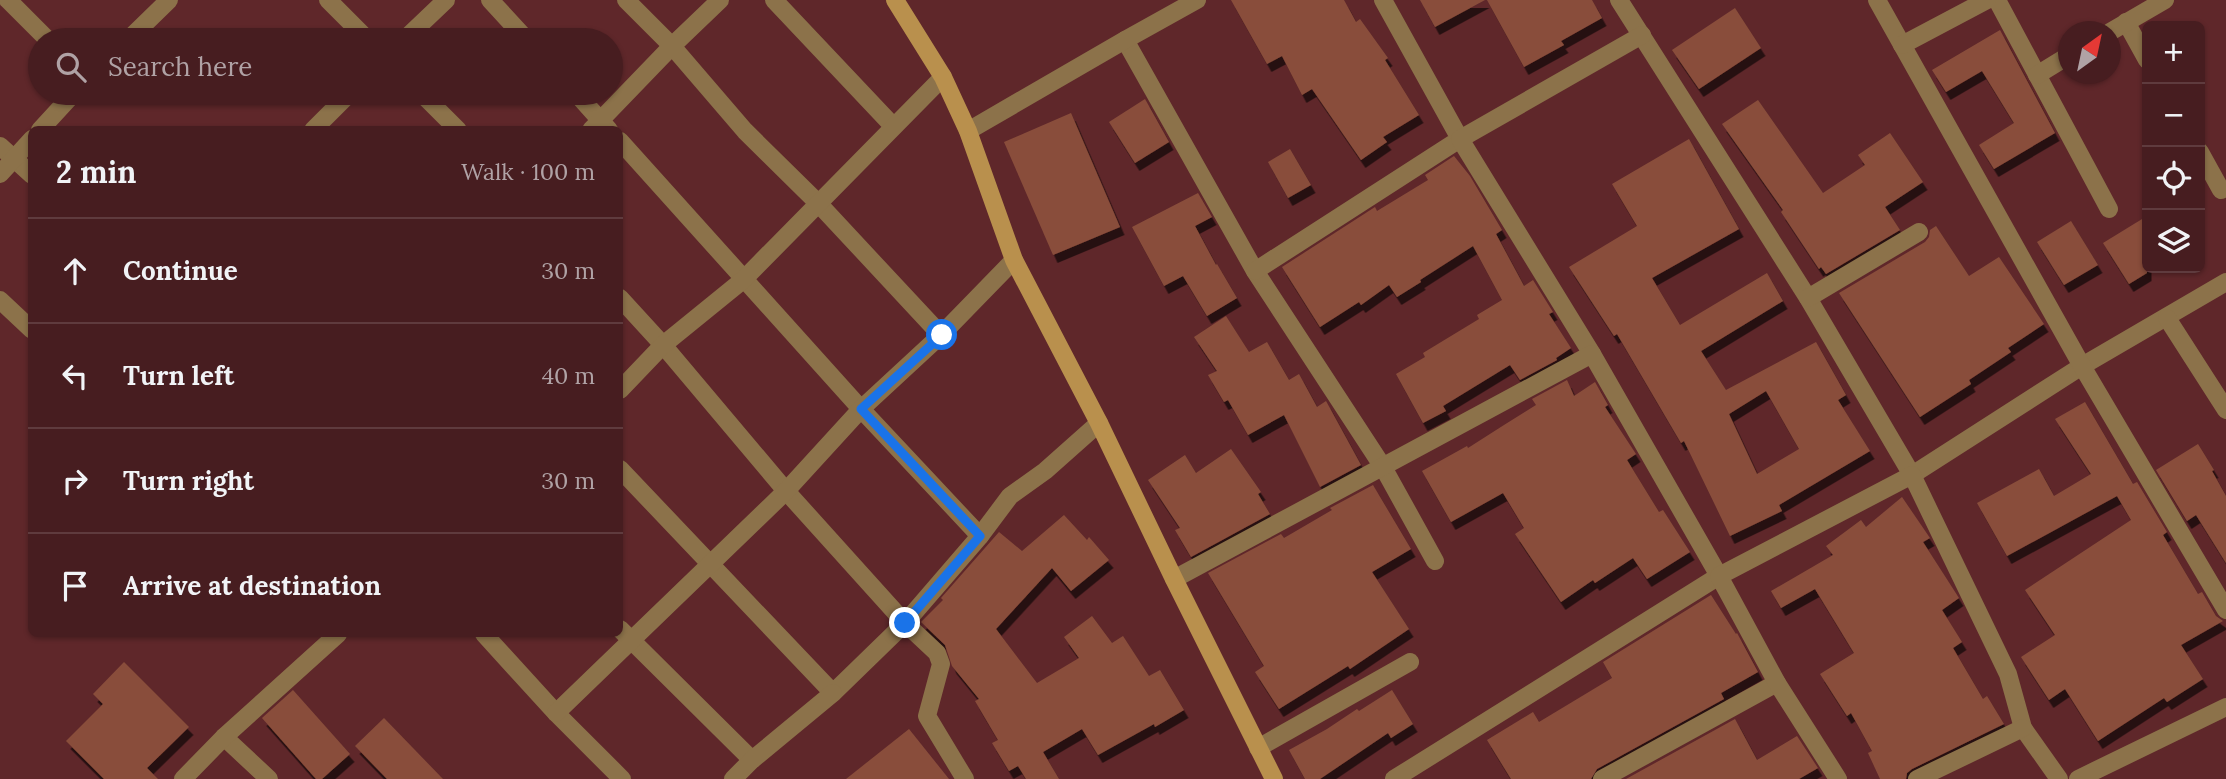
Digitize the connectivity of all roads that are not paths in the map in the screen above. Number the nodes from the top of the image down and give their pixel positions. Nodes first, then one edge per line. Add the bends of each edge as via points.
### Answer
1 (8, 0) edge
2 (328, 0) edge
3 (446, 0) edge
4 (490, 0) edge
5 (626, 0) edge
6 (720, 0) edge
7 (774, 0) edge
8 (895, 0) edge
9 (1197, 0) edge
10 (1383, 0) edge
11 (1619, 0) edge
12 (1877, 0) edge
13 (1987, 0) edge
14 (1997, 0) edge
15 (2165, 0) edge
16 (166, 1) edge
17 (2121, 25) edge
18 (36, 28) edge
19 (140, 28) edge
20 (356, 28) edge
21 (417, 28) edge
22 (516, 28) edge
23 (2121, 30) edge
24 (1642, 35) junction
25 (1125, 40) junction
26 (1902, 45) junction
27 (671, 46) junction
28 (2142, 54) edge
29 (2058, 62) edge
30 (2037, 75) junction
31 (943, 77) junction
32 (623, 101) edge
33 (63, 105) edge
34 (338, 105) edge
35 (433, 105) edge
36 (585, 105) edge
37 (619, 105) edge
38 (44, 126) edge
39 (317, 126) edge
40 (454, 126) edge
41 (601, 126) edge
42 (893, 126) junction
43 (968, 131) junction
44 (1460, 139) junction
45 (28, 141) edge
46 (623, 144) edge
47 (6, 152) edge
48 (2205, 161) edge
49 (28, 171) edge
50 (0, 174) edge
51 (2221, 190) dead end
52 (818, 204) junction
53 (2109, 209) dead end
54 (1919, 232) dead end
55 (1014, 260) junction
56 (1255, 271) junction
57 (743, 280) junction
58 (2226, 282) edge
59 (1808, 298) junction
60 (0, 300) edge
61 (623, 301) edge
62 (2167, 318) junction
63 (28, 326) edge
64 (942, 335) junction
65 (663, 345) junction
66 (1592, 354) junction
67 (2082, 366) junction
68 (623, 387) edge
69 (861, 409) junction
70 (2226, 410) edge
71 (1099, 423) junction
72 (1383, 467) junction
73 (623, 472) edge
74 (1912, 475) junction
75 (786, 491) junction
76 (980, 536) junction
77 (1435, 561) dead end
78 (710, 566) junction
79 (1719, 576) junction
80 (1174, 579) junction
81 (2226, 610) edge
82 (905, 623) junction
83 (624, 635) edge
84 (335, 637) edge
85 (487, 637) edge
86 (622, 637) edge
87 (1410, 662) dead end
88 (1777, 683) junction
89 (833, 693) junction
90 (2226, 707) edge
91 (556, 713) junction
92 (2023, 728) junction
93 (224, 737) junction
94 (1258, 748) junction
95 (752, 760) junction
96 (183, 779) edge
97 (269, 779) edge
98 (622, 779) edge
99 (733, 779) edge
100 (965, 779) edge
101 (1274, 779) edge
102 (1394, 779) edge
103 (1602, 779) edge
104 (1838, 779) edge
105 (1917, 779) edge
106 (2059, 779) edge
107 (2078, 779) edge

1 - 18 street
2 - 20 street
3 - 21 street
4 - 22 street
5 - 27 street
6 - 27 street
7 - 42 street
8 - 31 main road
9 - 25 street
10 - 44 street
11 - 24 street
12 - 26 street
13 - 26 street
14 - 30 street
15 - 17 street
16 - 19 street
23 - 28 street
24 - 44 street
24 - 59 street
25 - 43 street
25 - 56 street
26 - 67 street
27 - 32 street
27 - 52 street via 745,131
29 - 30 street
30 - 53 street
31 - 42 street
31 - 43 main road
33 - 38 street
34 - 39 street
35 - 40 street
36 - 41 street
37 - 41 street
42 - 52 street
43 - 55 main road
44 - 56 street
44 - 66 street
45 - 47 street
46 - 57 street
47 - 49 street
47 - 50 street
48 - 51 street
52 - 57 street
52 - 64 street
54 - 59 street
55 - 64 street
55 - 71 main road
56 - 72 street
57 - 65 street
57 - 69 street
58 - 62 street
59 - 74 street
60 - 63 street
61 - 65 street
62 - 67 street
62 - 70 street
64 - 69 street
65 - 68 street
65 - 75 street
66 - 72 street
66 - 79 street
67 - 74 street
67 - 81 street
69 - 75 street
69 - 76 street
71 - 76 street via 1010,496
71 - 80 main road
72 - 77 street
72 - 80 street
73 - 78 street
74 - 79 street
74 - 92 street via 2008,674
75 - 78 street
75 - 82 street
76 - 82 street
78 - 83 street
78 - 89 street
79 - 88 street
79 - 102 street
80 - 94 main road
82 - 89 street
82 - 100 street via 940,659 927,716
83 - 95 street
84 - 93 street
85 - 91 street
86 - 91 street
87 - 94 street
88 - 103 street
88 - 104 street
89 - 95 street
90 - 107 street
91 - 98 street
92 - 105 street
92 - 106 street
93 - 96 street
93 - 97 street
94 - 101 main road
95 - 99 street

